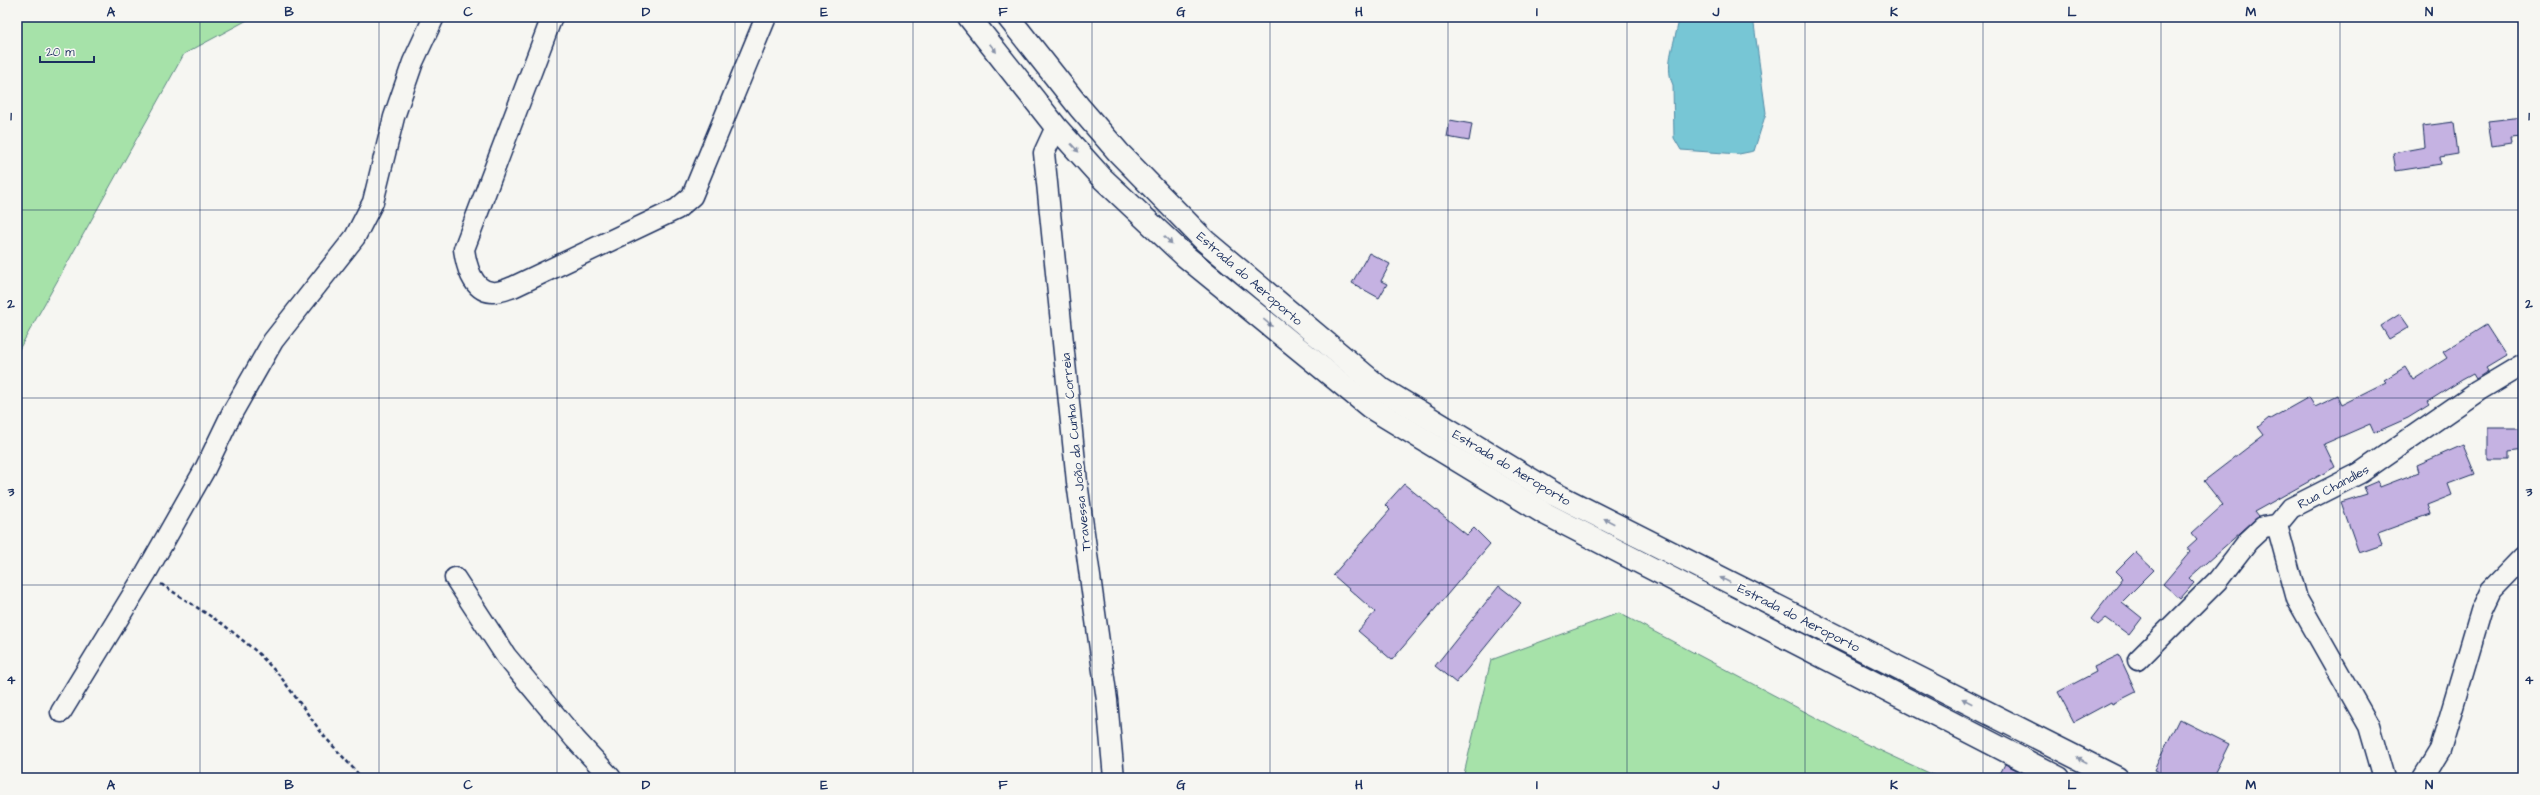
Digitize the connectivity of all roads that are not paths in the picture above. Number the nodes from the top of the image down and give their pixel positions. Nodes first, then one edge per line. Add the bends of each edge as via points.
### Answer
1 (434, 17) edge
2 (552, 17) edge
3 (766, 17) edge
4 (969, 17) edge
5 (1008, 17) edge
6 (1056, 127) junction
7 (2523, 364) edge
8 (2277, 525) junction
9 (2523, 557) edge
10 (455, 578) dead end
11 (2138, 660) dead end
12 (61, 712) dead end
13 (611, 778) edge
14 (1114, 778) edge
15 (2059, 778) edge
16 (2117, 778) edge
17 (2384, 778) edge
18 (2423, 778) edge

1 - 12 street via 413,62 394,117 373,202 355,237 273,341 146,573
2 - 3 street via 464,249 467,269 478,286 492,292 513,287 677,209 692,196
4 -> 6 main road, Estrada do Aeroporto
16 -> 5 main road, Estrada do Aeroporto via 1553,493 1380,388 1205,241 1119,153
6 - 14 street, Travessa João da Cunha Correia via 1044,153 1077,482 1107,700
6 -> 15 main road, Estrada do Aeroporto via 1102,178 1185,256 1370,407 1546,514
7 - 8 street, Rua Chandles via 2478,391 2360,473 2291,508
8 - 11 street via 2263,528 2248,541 2218,580
8 - 17 street via 2297,599 2369,726
9 - 18 street via 2492,590 2480,611 2440,750
10 - 13 street via 506,656

